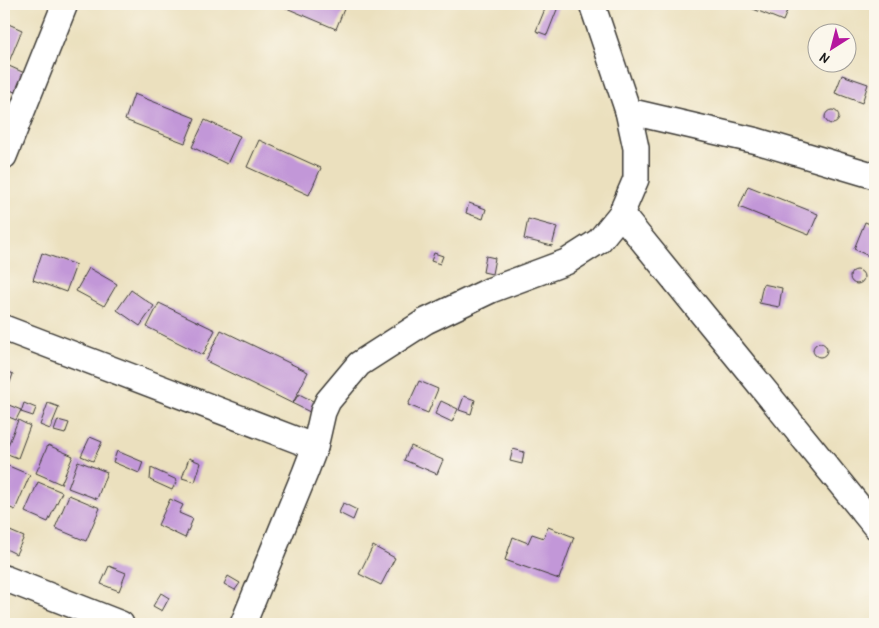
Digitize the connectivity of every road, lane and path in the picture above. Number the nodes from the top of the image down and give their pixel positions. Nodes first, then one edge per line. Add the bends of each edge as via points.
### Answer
1 (65, 4) edge
2 (592, 4) edge
3 (13, 107) edge
4 (628, 111) junction
5 (4, 156) edge
6 (875, 176) edge
7 (621, 214) junction
8 (4, 328) edge
9 (315, 447) junction
10 (875, 526) edge
11 (4, 578) edge
12 (121, 624) edge
13 (243, 624) edge

1 - 3 street
2 - 4 street
3 - 5 street
4 - 6 street via 757,140
4 - 7 street via 636,148 636,179
7 - 9 street via 599,241 566,262 491,290 426,321 359,364 328,401
7 - 10 street
8 - 9 street
9 - 13 street
11 - 12 street

